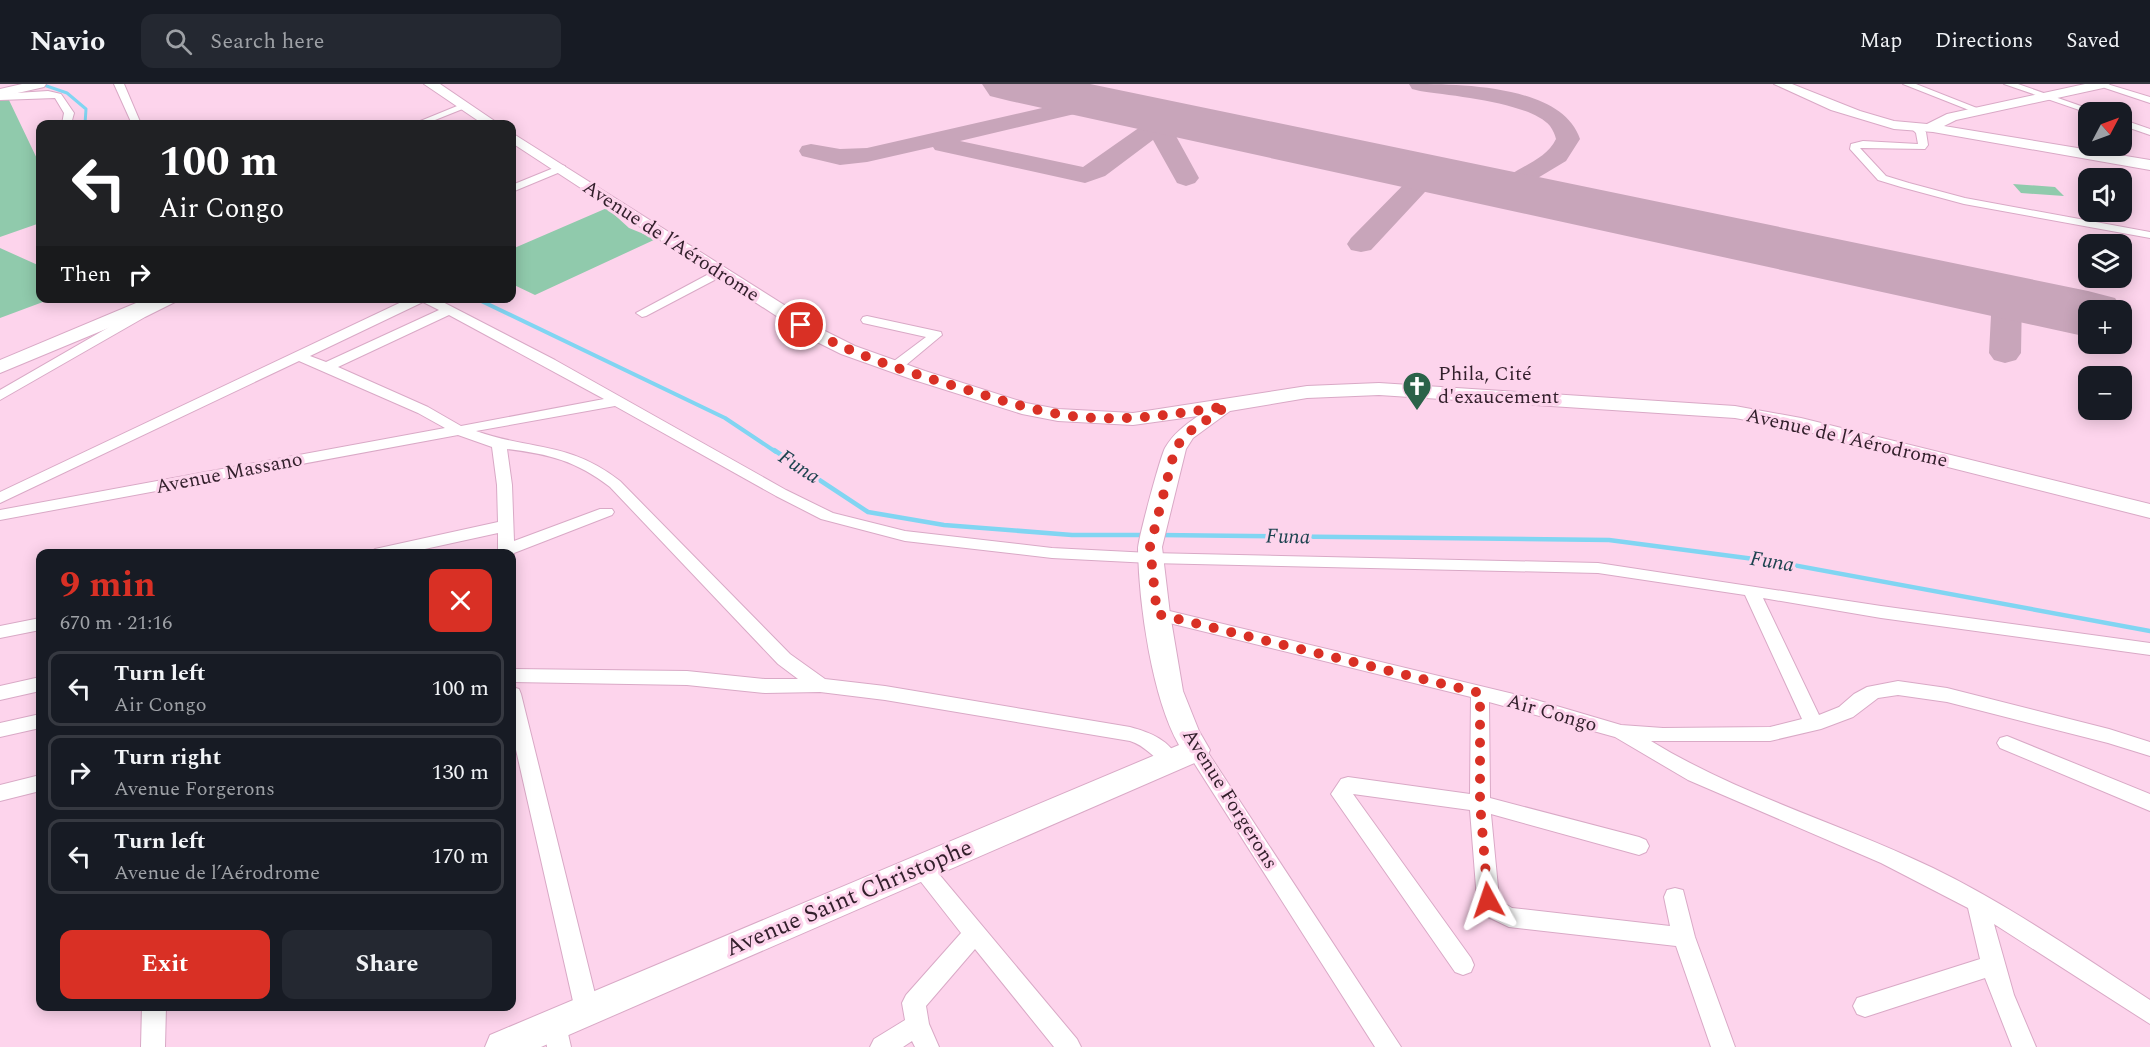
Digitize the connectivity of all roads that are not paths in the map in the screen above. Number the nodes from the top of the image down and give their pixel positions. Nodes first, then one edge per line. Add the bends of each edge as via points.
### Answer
1 (39, 84) edge
2 (119, 84) edge
3 (431, 84) edge
4 (1780, 84) edge
5 (1796, 84) edge
6 (1908, 84) edge
7 (2008, 84) edge
8 (2101, 84) edge
9 (0, 95) edge
10 (2048, 97) junction
11 (2150, 100) edge
12 (465, 106) junction
13 (2078, 107) edge
14 (1982, 112) junction
15 (68, 120) edge
16 (135, 120) edge
17 (428, 120) edge
18 (486, 120) edge
19 (2132, 126) edge
20 (1924, 128) junction
21 (2150, 132) edge
22 (519, 149) edge
23 (2150, 165) edge
24 (561, 168) junction
25 (516, 187) edge
26 (2150, 235) edge
27 (720, 272) junction
28 (134, 303) edge
29 (153, 303) edge
30 (166, 303) edge
31 (412, 303) edge
32 (433, 303) edge
33 (448, 311) junction
34 (642, 313) dead end
35 (867, 320) dead end
36 (300, 356) junction
37 (0, 357) edge
38 (327, 367) junction
39 (895, 367) junction
40 (0, 368) edge
41 (0, 396) edge
42 (617, 401) junction
43 (1227, 406) junction
44 (458, 430) junction
45 (499, 444) junction
46 (0, 498) edge
47 (2150, 511) edge
48 (606, 512) dead end
49 (0, 515) edge
50 (505, 525) junction
51 (397, 549) edge
52 (506, 549) edge
53 (514, 549) edge
54 (1150, 553) junction
55 (1751, 591) junction
56 (1157, 614) junction
57 (36, 625) edge
58 (0, 632) edge
59 (2150, 649) edge
60 (516, 676) edge
61 (36, 685) edge
62 (820, 685) junction
63 (0, 693) edge
64 (1480, 693) junction
65 (516, 711) edge
66 (36, 722) edge
67 (1814, 724) junction
68 (0, 730) edge
69 (1621, 732) junction
70 (2007, 743) dead end
71 (2150, 749) edge
72 (1183, 755) junction
73 (36, 784) edge
74 (0, 793) edge
75 (1480, 803) junction
76 (2150, 803) edge
77 (1640, 846) dead end
78 (921, 867) junction
79 (1675, 897) dead end
80 (1978, 905) junction
81 (975, 933) junction
82 (1684, 937) junction
83 (1463, 965) dead end
84 (1992, 966) junction
85 (1865, 1006) dead end
86 (587, 1010) junction
87 (154, 1011) edge
88 (2150, 1013) edge
89 (917, 1025) junction
90 (557, 1035) edge
91 (153, 1047) edge
92 (502, 1047) edge
93 (882, 1047) edge
94 (927, 1047) edge
95 (1069, 1047) edge
96 (1389, 1047) edge
97 (1724, 1047) edge
98 (2024, 1047) edge

1 - 9 main road
2 - 16 street
3 - 12 main road
4 - 20 main road via 1855,114
5 - 20 main road via 1866,112
6 - 14 street
7 - 10 street
8 - 10 main road
8 - 11 street
9 - 15 street via 58,96 69,113
10 - 13 street
10 - 14 main road
12 - 17 street
12 - 18 main road
14 - 20 main road
19 - 21 street
20 - 23 main road
20 - 26 street via 1921,147 1863,144 1854,149 1882,178 1905,185 1965,201
22 - 24 main road, Avenue de l’Aérodrome
24 - 25 street
24 - 27 main road, Avenue de l’Aérodrome
27 - 34 street
27 - 39 main road, Avenue de l’Aérodrome via 820,336
28 - 37 main road
29 - 40 main road
30 - 41 street
31 - 36 street
32 - 33 street
33 - 38 street
33 - 42 street
35 - 39 street via 936,335
36 - 38 street
36 - 46 street
38 - 44 street
39 - 43 main road, Avenue de l’Aérodrome via 1022,408 1058,415 1133,419
42 - 44 street, Avenue Massano
42 - 54 street via 780,493 855,525 905,536 1052,553
43 - 47 main road, Avenue de l’Aérodrome via 1307,392 1379,389 1735,412 1801,424
43 - 54 main road, Avenue Forgerons via 1186,434 1175,449
44 - 45 street
44 - 49 street, Avenue Massano
45 - 50 street
45 - 62 street via 554,450 601,472 784,659
48 - 53 street
50 - 51 street
50 - 52 street
54 - 55 street via 1598,568
54 - 56 main road, Avenue Forgerons
55 - 59 street
55 - 67 street
56 - 64 street, Air Congo
56 - 72 main road, Avenue Forgerons via 1170,691 1186,733
57 - 58 street
60 - 62 street via 687,678 765,686
61 - 63 street
62 - 72 street via 1130,734
64 - 69 street, Air Congo
64 - 75 street
65 - 86 street
66 - 68 street
67 - 69 street, Air Congo via 1770,734
67 - 71 street, Air Congo via 1846,712 1874,692 1898,688 1947,695
69 - 80 street via 1657,756 1926,875
70 - 76 street
72 - 78 main road, Avenue Saint Christophe
72 - 96 street, Avenue Forgerons
73 - 74 street
75 - 77 street
75 - 82 street via 1488,900 1501,914
75 - 83 street via 1354,784 1341,794
78 - 81 street
78 - 86 main road, Avenue Saint Christophe
79 - 82 street
80 - 84 street
80 - 88 street
81 - 89 street via 914,1003
81 - 95 street
82 - 97 street
84 - 85 street
84 - 98 street via 2011,1023
86 - 90 main road, Avenue Saint Christophe
87 - 91 street
89 - 93 street
89 - 94 street
90 - 92 main road, Avenue Saint Christophe

